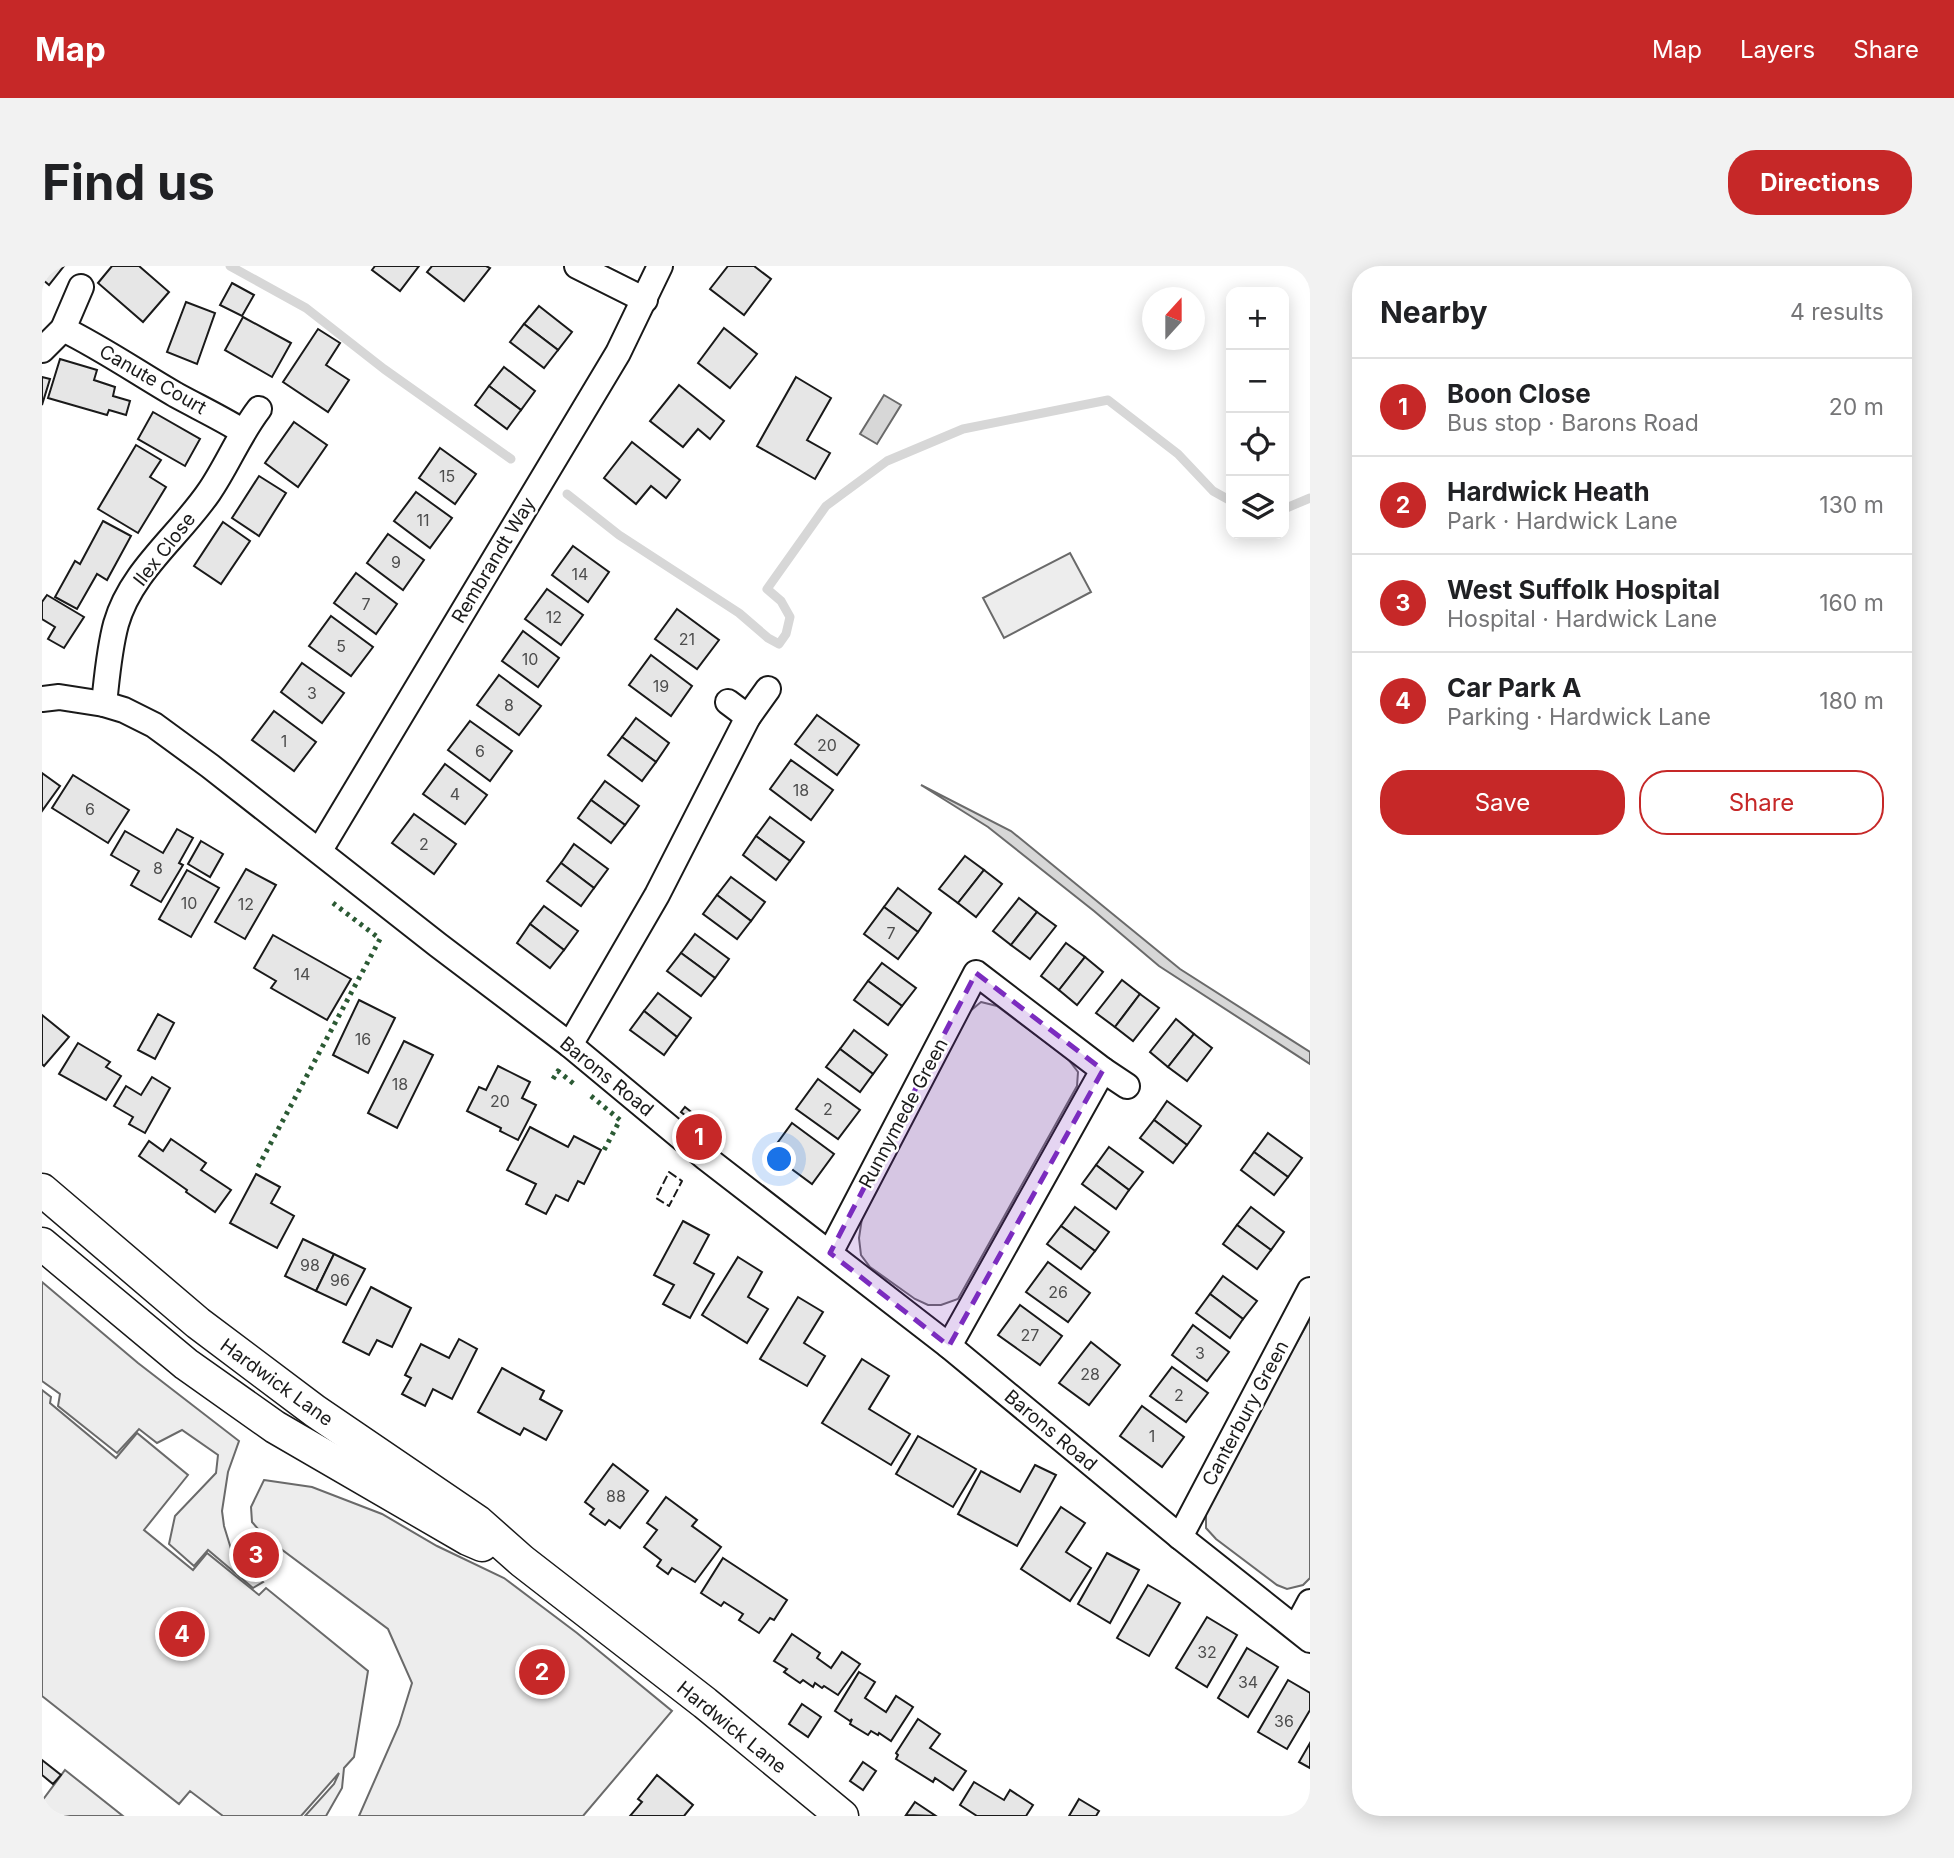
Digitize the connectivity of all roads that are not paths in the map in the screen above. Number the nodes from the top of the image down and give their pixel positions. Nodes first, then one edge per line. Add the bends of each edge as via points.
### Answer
1 (577, 266) edge
2 (660, 266) edge
3 (81, 287) dead end
4 (645, 300) junction
5 (63, 329) junction
6 (42, 350) edge
7 (258, 409) dead end
8 (242, 431) junction
9 (768, 689) dead end
10 (42, 699) edge
11 (104, 704) junction
12 (320, 850) junction
13 (570, 1045) junction
14 (1103, 1070) junction
15 (1127, 1086) dead end
16 (42, 1190) edge
17 (42, 1244) edge
18 (830, 1253) junction
19 (1310, 1290) edge
20 (949, 1346) junction
21 (1180, 1537) junction
22 (522, 1562) junction
23 (1310, 1602) edge
24 (1303, 1634) edge
25 (842, 1816) edge

1 - 4 street
2 - 4 street, Rembrandt Way
3 - 5 street
4 - 12 street, Rembrandt Way via 618,353
5 - 6 street
5 - 8 street, Canute Court
7 - 8 street, Ilex Close
8 - 11 street, Ilex Close via 209,492 141,575 128,598 109,657
9 - 13 street via 738,709 656,895
10 - 11 street, Barons Road
11 - 12 street, Barons Road via 154,725
12 - 13 street, Barons Road
13 - 18 street, Barons Road
14 - 15 street, Runnymede Green
14 - 18 street, Runnymede Green via 969,966
14 - 20 street
16 - 22 street, Hardwick Lane via 198,1323 315,1411 478,1522
17 - 22 street, Hardwick Lane via 186,1364 275,1427 468,1539
18 - 20 street, Barons Road
19 - 21 street, Canterbury Green
20 - 21 street, Barons Road
21 - 24 street, Barons Road
22 - 25 street, Hardwick Lane
23 - 24 street

